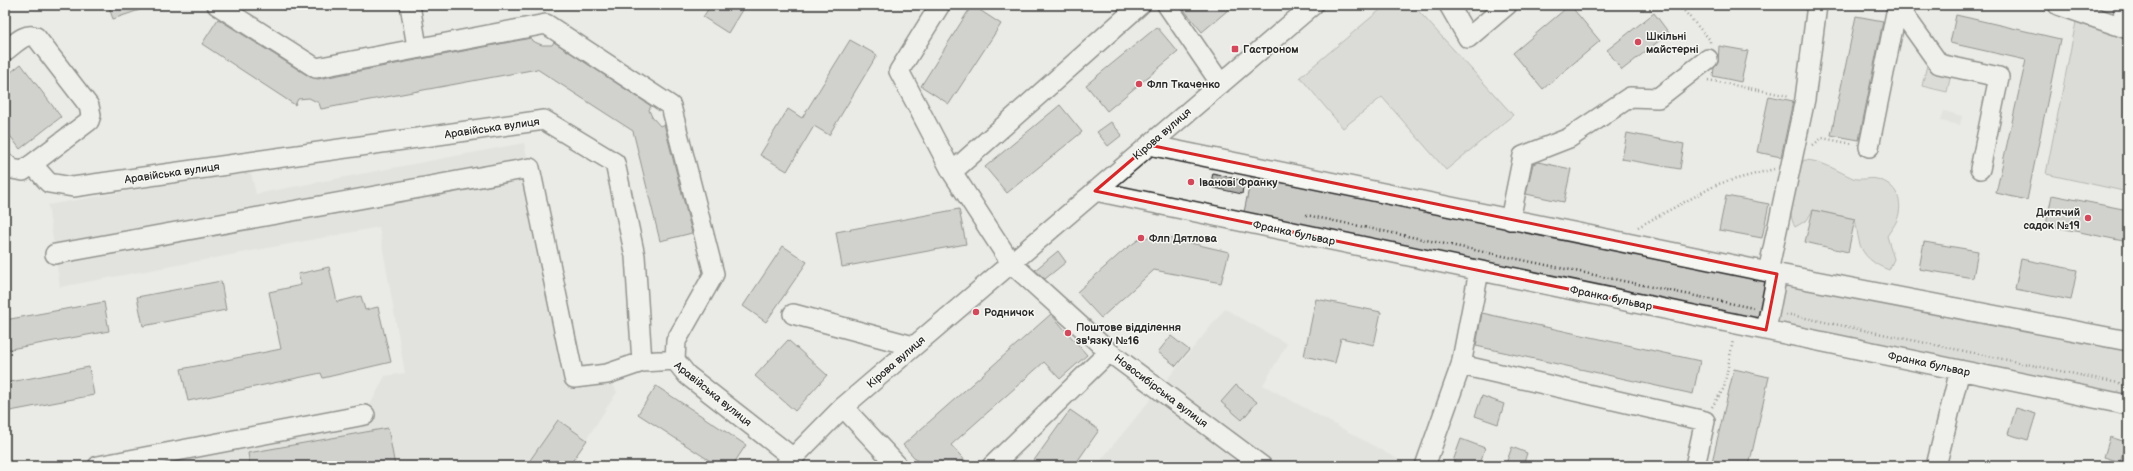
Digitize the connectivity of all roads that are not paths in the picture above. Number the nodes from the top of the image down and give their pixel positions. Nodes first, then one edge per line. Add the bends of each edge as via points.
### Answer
1 (217, 5) edge
2 (410, 5) edge
3 (940, 5) edge
4 (1140, 5) edge
5 (1167, 5) edge
6 (1313, 5) edge
7 (1449, 5) edge
8 (1507, 5) edge
9 (1817, 5) edge
10 (2058, 5) edge
11 (2124, 5) edge
12 (1897, 7) edge
13 (2125, 28) edge
14 (417, 48) junction
15 (5, 51) edge
16 (1708, 58) road end
17 (1221, 84) junction
18 (1149, 145) junction
19 (1869, 147) road end
20 (5, 162) edge
21 (32, 164) junction
22 (1980, 169) dead end
23 (952, 172) junction
24 (1095, 191) junction
25 (1510, 220) junction
26 (54, 254) dead end
27 (1011, 263) junction
28 (1478, 271) junction
29 (1773, 273) junction
30 (793, 314) dead end
31 (1766, 330) junction
32 (2128, 341) edge
33 (913, 346) junction
34 (1109, 352) junction
35 (675, 360) junction
36 (642, 362) junction
37 (1461, 365) junction
38 (1960, 370) junction
39 (2128, 405) edge
40 (843, 407) junction
41 (365, 415) dead end
42 (789, 461) edge
43 (98, 466) edge
44 (898, 466) edge
45 (992, 466) edge
46 (1262, 466) edge
47 (1425, 466) edge
48 (1695, 466) edge
49 (1936, 466) edge

1 - 14 street via 316,68
2 - 14 street
3 - 23 street via 899,71
4 - 23 street
5 - 17 street
6 - 17 street, Кірова вулиця
7 - 8 street via 1468,38
9 - 29 street via 1805,99 1791,164
10 - 13 street
11 - 13 street
12 - 19 street
12 - 22 street via 1939,64 1999,77
14 - 35 street via 546,24 671,106 714,274 676,341
15 - 21 street via 25,36 36,37 90,110 89,121
16 - 25 street via 1658,98 1630,97 1569,138 1523,156
17 - 18 street, Кірова вулиця
18 - 24 street, Кірова вулиця
18 - 25 street
20 - 21 street via 17,171 23,171
21 - 36 street, Аравійська вулиця via 48,183 73,187 544,120 615,163 635,256
23 - 27 street
24 - 27 street, Кірова вулиця
24 - 28 street, Франка бульвар
25 - 29 street
26 - 36 street via 530,168 574,378 607,374
27 - 33 street, Кірова вулиця
27 - 34 street, Новосибірська вулиця
28 - 31 street, Франка бульвар
28 - 37 street
29 - 31 street
29 - 32 street
30 - 33 street
31 - 38 street, Франка бульвар
33 - 40 street, Кірова вулиця
34 - 45 street
34 - 46 street, Новосибірська вулиця
35 - 36 street, Аравійська вулиця
35 - 42 street, Аравійська вулиця via 687,375
37 - 47 street
37 - 48 street via 1705,421
38 - 39 street, Франка бульвар
38 - 49 street
40 - 42 street, Кірова вулиця
40 - 44 street
41 - 43 street

